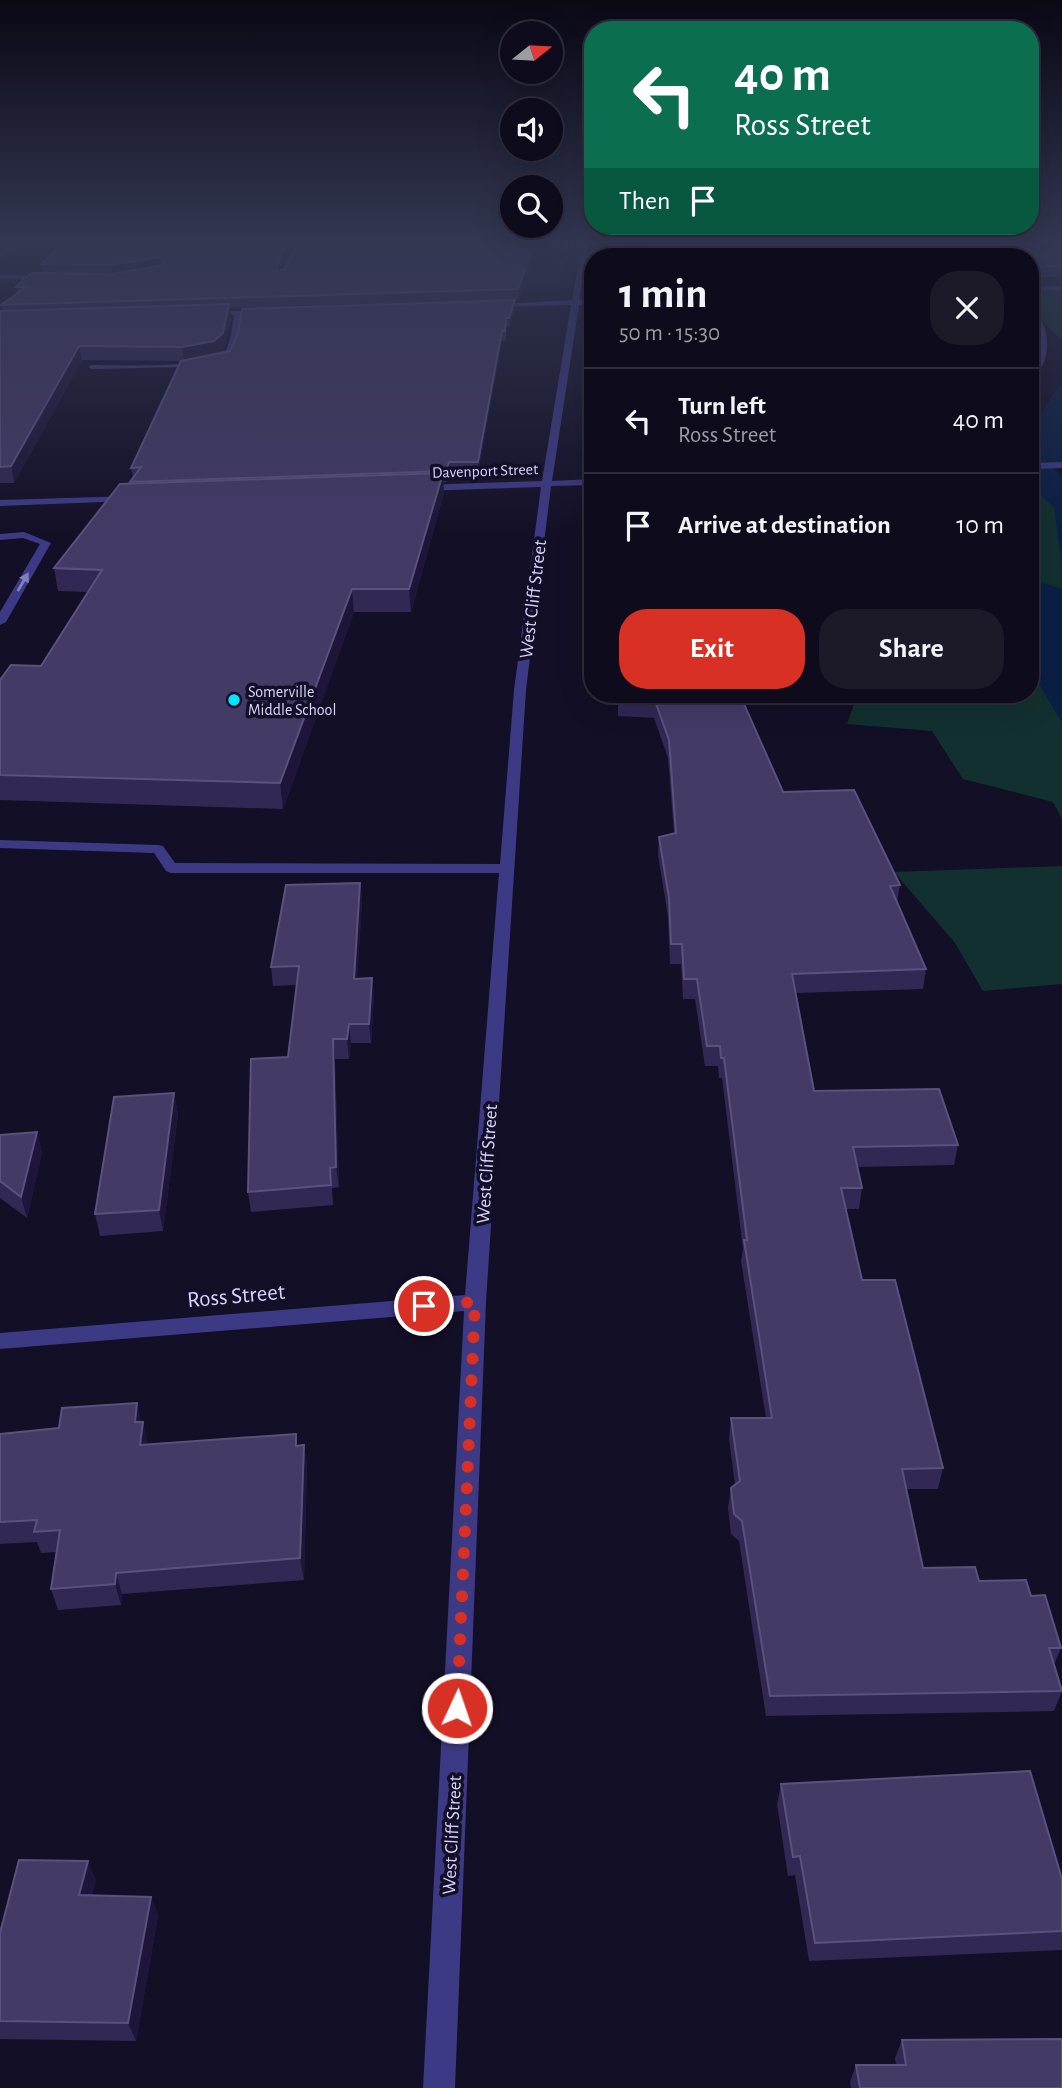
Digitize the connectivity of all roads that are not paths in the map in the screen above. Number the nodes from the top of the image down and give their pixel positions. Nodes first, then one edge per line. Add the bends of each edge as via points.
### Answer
1 (231, 341) edge
2 (576, 341) edge
3 (1044, 341) edge
4 (1039, 359) edge
5 (92, 367) edge
6 (1062, 465) edge
7 (1039, 466) edge
8 (584, 482) edge
9 (547, 484) junction
10 (414, 488) edge
11 (138, 498) edge
12 (0, 503) edge
13 (0, 537) edge
14 (0, 622) edge
15 (0, 844) edge
16 (507, 869) junction
17 (475, 1302) junction
18 (0, 1340) edge
19 (439, 2088) edge

1 - 5 street via 227,356 220,361
2 - 9 street, West Cliff Street
3 - 4 street
6 - 7 street
8 - 9 street, Davenport Street
9 - 10 street, Davenport Street
9 - 16 street, West Cliff Street via 520,690
11 - 12 street
14 -> 13 street via 46,542 24,536
15 - 16 street via 158,849 171,869
16 - 17 street, West Cliff Street
17 - 18 street, Ross Street
17 - 19 street, West Cliff Street

